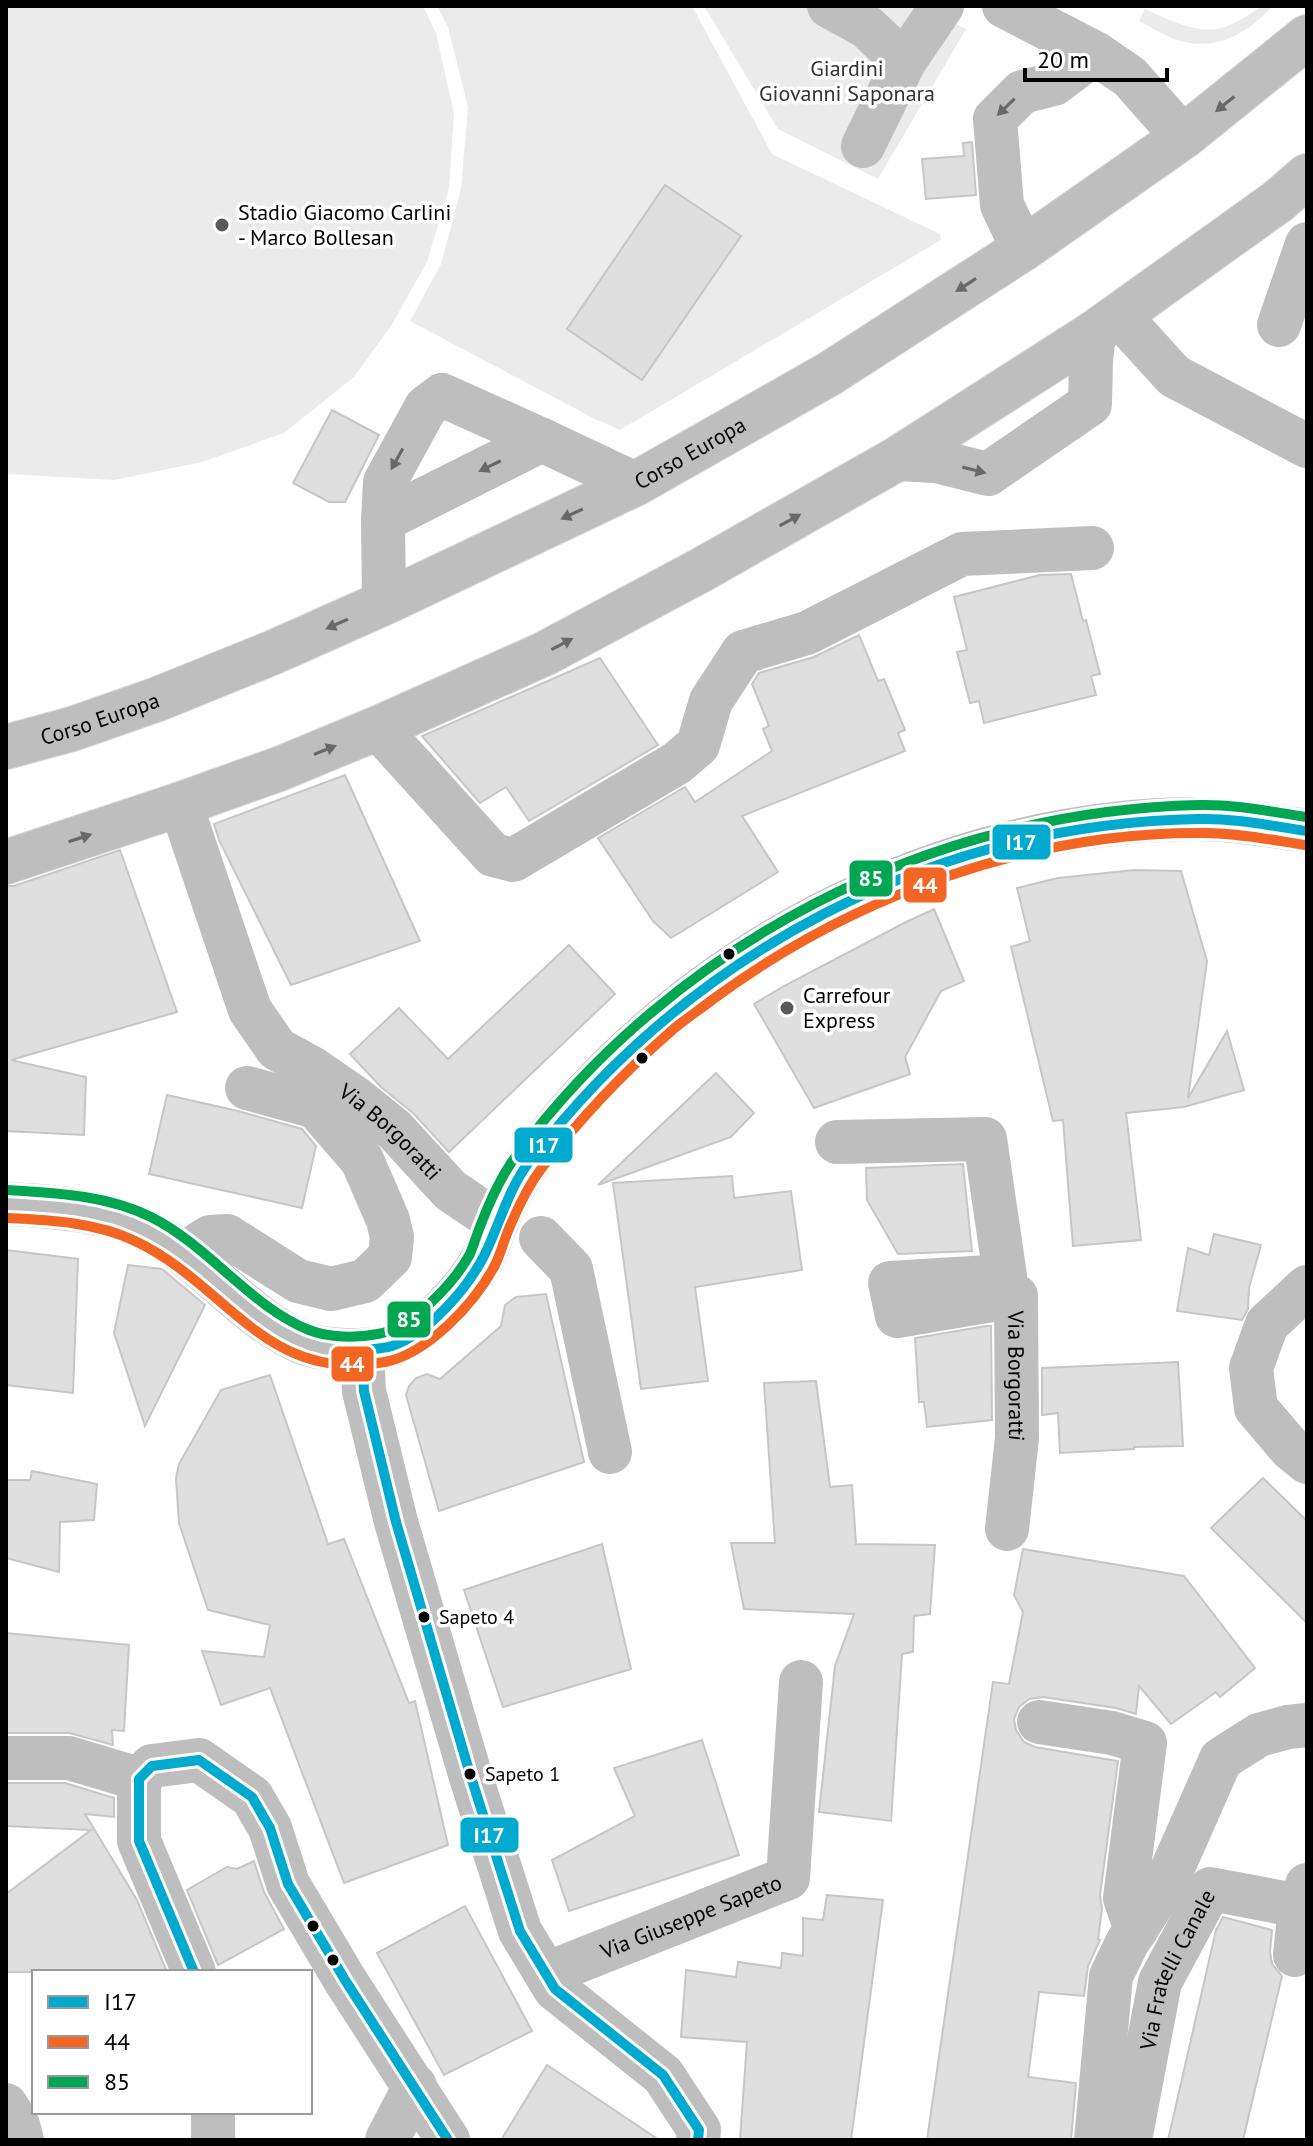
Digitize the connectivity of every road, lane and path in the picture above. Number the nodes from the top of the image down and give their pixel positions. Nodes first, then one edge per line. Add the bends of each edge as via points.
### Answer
1 (829, 6) edge
2 (942, 6) edge
3 (1004, 6) edge
4 (1307, 37) edge
5 (1095, 53) junction
6 (904, 62) junction
7 (1183, 137) junction
8 (863, 146) dead end
9 (1292, 189) edge
10 (1307, 234) edge
11 (1307, 244) edge
12 (1023, 249) junction
13 (1108, 324) junction
14 (1279, 325) dead end
15 (1254, 418) junction
16 (542, 440) junction
17 (1307, 446) edge
18 (897, 459) junction
19 (1307, 473) edge
20 (635, 484) junction
21 (383, 520) junction
22 (1092, 548) dead end
23 (384, 603) junction
24 (378, 728) junction
25 (6, 747) edge
26 (178, 805) junction
27 (1307, 831) edge
28 (6, 862) edge
29 (247, 1088) dead end
30 (837, 1142) dead end
31 (6, 1204) edge
32 (497, 1222) junction
33 (541, 1238) dead end
34 (185, 1253) junction
35 (1307, 1287) edge
36 (362, 1350) junction
37 (610, 1452) dead end
38 (1307, 1462) edge
39 (1007, 1529) dead end
40 (801, 1682) dead end
41 (1039, 1722) dead end
42 (1307, 1725) edge
43 (6, 1758) edge
44 (139, 1779) junction
45 (1303, 1895) edge
46 (1136, 1930) junction
47 (1295, 1955) dead end
48 (193, 1970) edge
49 (546, 1974) junction
50 (415, 2086) junction
51 (6, 2105) edge
52 (213, 2114) edge
53 (22, 2140) edge
54 (213, 2140) edge
55 (387, 2140) edge
56 (448, 2140) edge
57 (698, 2140) edge
58 (1096, 2140) edge
59 (1130, 2140) edge

1 - 6 street via 867,27
2 - 6 street
3 - 5 street
4 -> 7 street, Corso Europa
5 - 7 street via 1130,77
5 -> 12 street via 1054,84 1022,92 995,119 1002,205
6 - 8 street
7 - 12 street, Corso Europa
9 - 10 street via 1288,216
9 - 13 street
11 - 14 street
12 -> 20 street, Corso Europa via 829,374
13 - 15 street via 1174,376
13 - 18 street
18 -> 13 street via 936,461 988,474 1090,404 1091,361
15 - 17 street
15 - 19 street via 1268,451
16 - 20 street
16 -> 21 street
16 -> 21 street via 442,395 426,407 385,482
24 -> 18 street via 544,654
20 -> 23 street, Corso Europa
21 - 23 street
22 - 24 street via 962,554 807,633 743,652 711,701 698,745 677,763 513,860 493,855
23 -> 25 street, Corso Europa via 158,699
26 -> 24 street
28 -> 26 street
26 - 32 street, Via Borgoratti via 250,1010 277,1049 375,1114 450,1190
27 - 32 street via 1202,819 1081,828 973,852 830,908 765,945 661,1020 586,1093 534,1156
29 - 34 street, Via Borgoratti via 316,1107 362,1160 388,1220 390,1257 365,1281 331,1289 298,1281 227,1236 210,1237
30 - 39 street, Via Borgoratti via 985,1139 1005,1276 890,1283 897,1316 1016,1296 1017,1438
31 - 34 street via 113,1219 142,1228
32 - 36 street via 482,1260 423,1328 392,1346
33 - 37 street via 571,1269
34 - 36 street via 234,1298 303,1343
35 - 38 street via 1267,1324 1251,1368 1256,1408
36 - 49 street via 364,1391 396,1522 466,1760 520,1931
40 - 49 street, Via Giuseppe Sapeto via 788,1878
41 - 46 street via 1145,1743 1125,1898
42 - 46 street, Via Fratelli Canale via 1259,1735 1221,1759 1167,1881
43 - 44 street via 69,1758
44 - 48 street via 139,1841
44 - 50 street via 152,1766 199,1760 252,1797 270,1828 288,1884
45 - 47 street, Via Fratelli Canale
45 - 59 street, Via Fratelli Canale via 1210,1889 1160,1982
46 - 58 street, Via Fratelli Canale via 1111,1976
49 - 57 street via 555,1989 663,2075 699,2130
50 - 55 street
50 - 56 street
51 - 53 street
52 - 54 street

